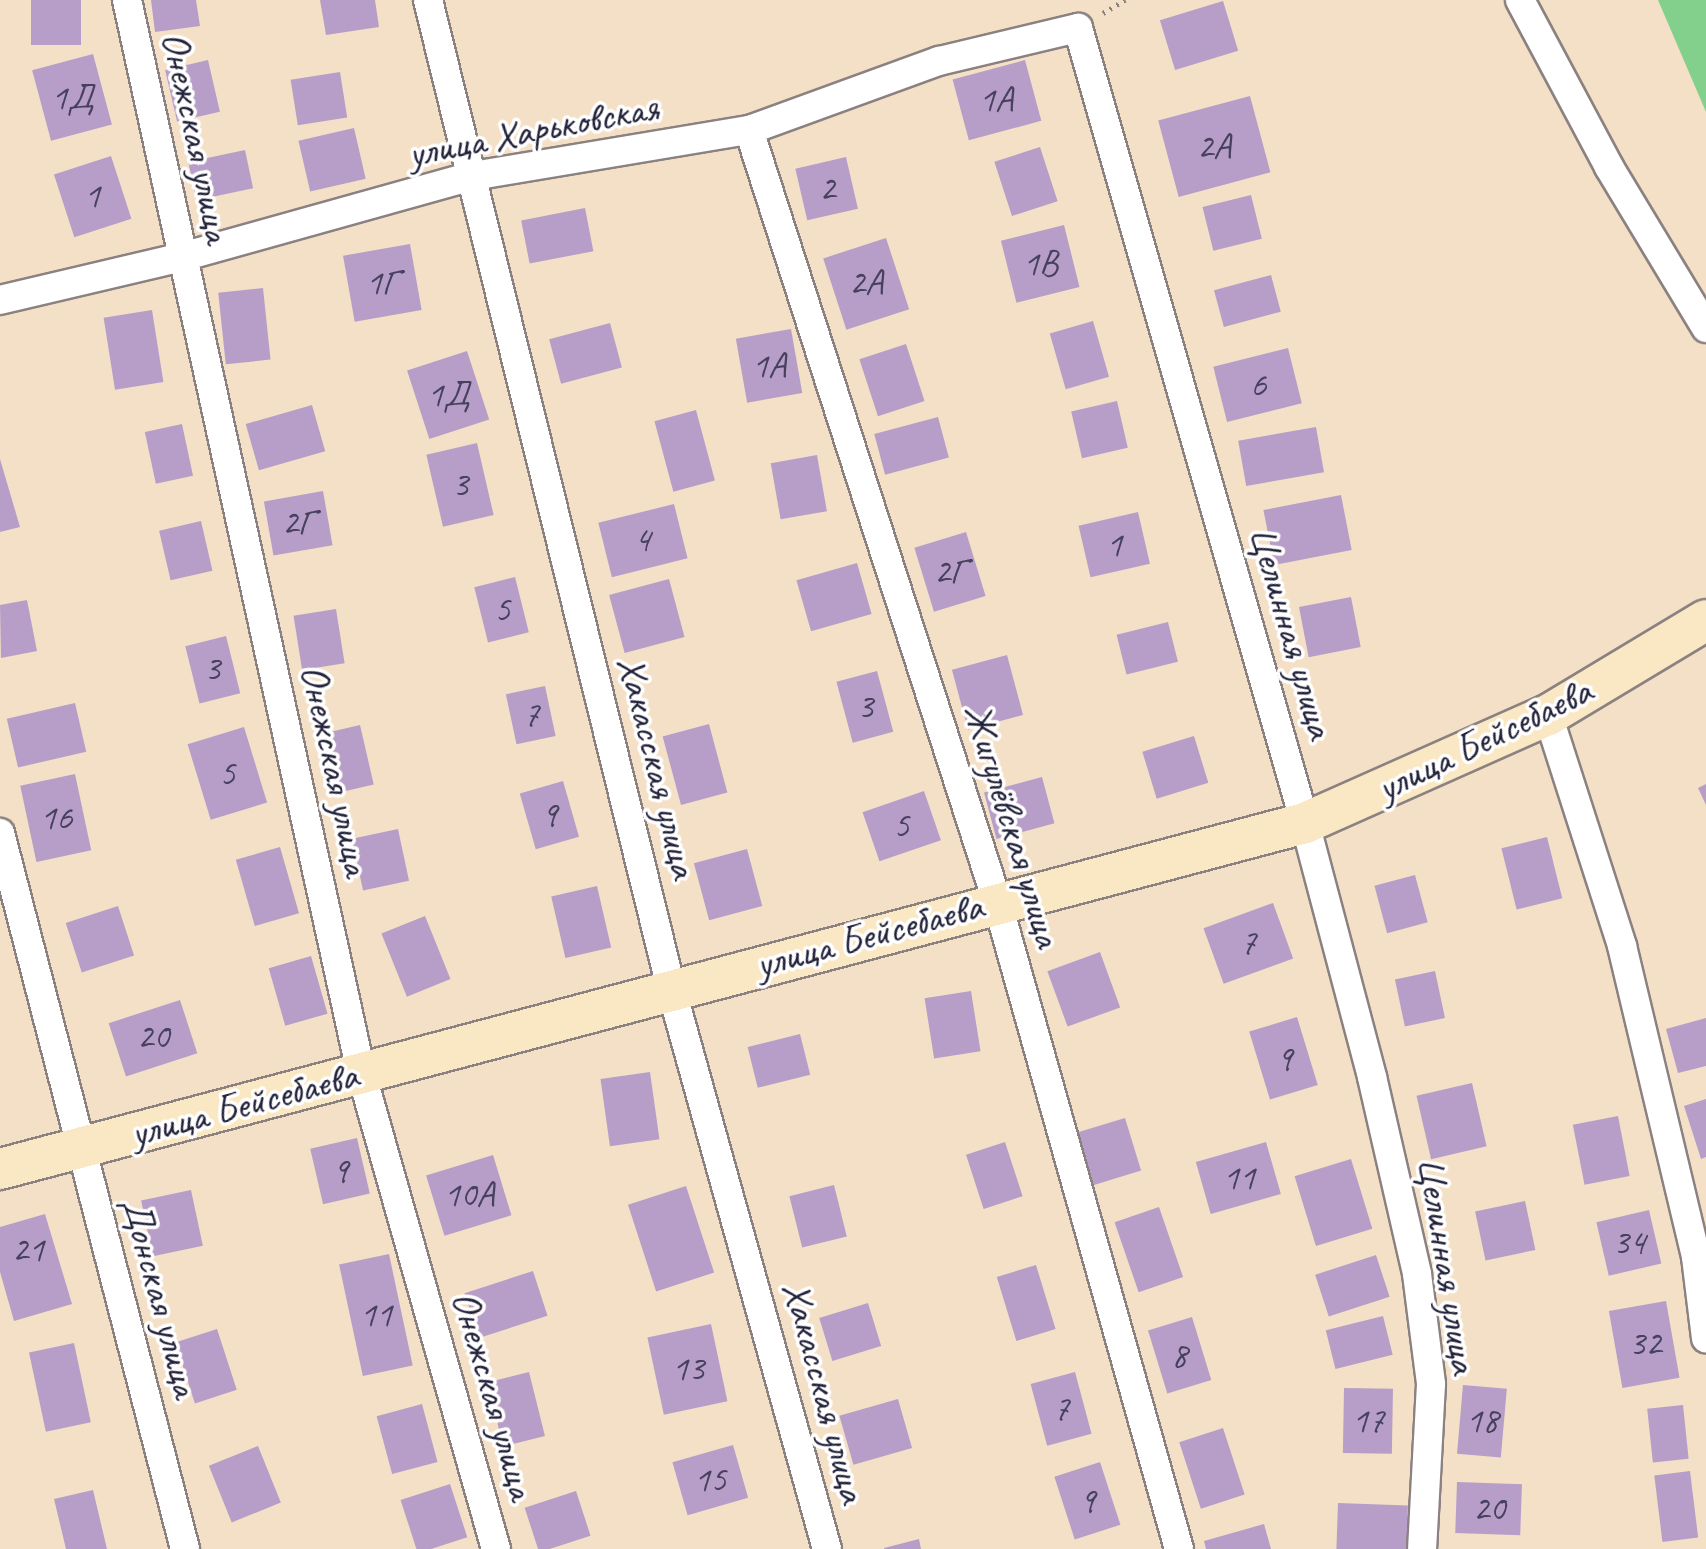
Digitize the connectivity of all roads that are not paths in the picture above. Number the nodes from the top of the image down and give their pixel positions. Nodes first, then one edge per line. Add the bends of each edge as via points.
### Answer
1 (127, 0) edge
2 (428, 0) edge
3 (1520, 0) edge
4 (1078, 28) joint
5 (749, 130) junction
6 (473, 176) junction
7 (182, 257) junction
8 (0, 300) edge
9 (1706, 328) edge
10 (1706, 620) edge
11 (1548, 715) junction
12 (1305, 823) junction
13 (0, 833) edge
14 (997, 901) junction
15 (671, 988) junction
16 (361, 1072) junction
17 (81, 1148) junction
18 (0, 1169) edge
19 (1706, 1338) edge
20 (185, 1549) edge
21 (496, 1549) edge
22 (827, 1549) edge
23 (1179, 1549) edge
24 (1422, 1549) edge

1 - 7 street, Онежская улица
2 - 6 street, Хакасская улица
3 - 9 street via 1609,167
4 - 5 street, улица Харьковская via 939,61
4 - 12 street, Целинная улица
5 - 6 street, улица Харьковская
5 - 14 street, Жигулёвская улица
6 - 7 street, улица Харьковская
6 - 15 street, Хакасская улица
7 - 8 street, улица Харьковская
7 - 16 street, Онежская улица
10 - 11 street, улица Бейсебаева
11 - 12 street, улица Бейсебаева
11 - 19 street via 1622,946 1696,1257
12 - 14 street, улица Бейсебаева
12 - 24 street, Целинная улица via 1417,1274 1431,1384
13 - 17 street, Донская улица
14 - 15 street, улица Бейсебаева
14 - 23 street, Жигулёвская улица
15 - 16 street, улица Бейсебаева
15 - 22 street, Хакасская улица
16 - 17 street, улица Бейсебаева
16 - 21 street, Онежская улица
17 - 18 street, улица Бейсебаева
17 - 20 street, Донская улица

